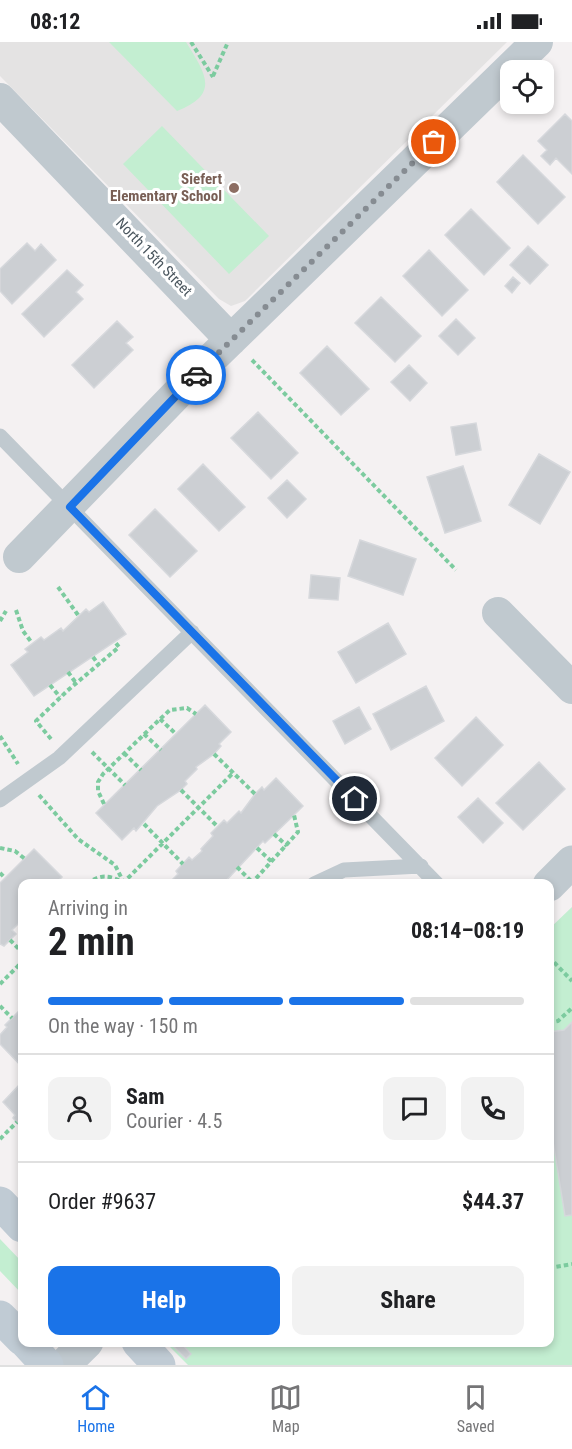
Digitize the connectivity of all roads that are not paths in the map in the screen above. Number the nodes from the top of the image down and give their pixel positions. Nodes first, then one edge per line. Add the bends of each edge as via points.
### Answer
1 (537, 42) edge
2 (0, 99) edge
3 (231, 340) junction
4 (0, 436) edge
5 (70, 507) junction
6 (19, 557) dead end
7 (498, 613) dead end
8 (192, 632) junction
9 (572, 688) edge
10 (0, 800) edge
11 (572, 862) edge
12 (421, 866) junction
13 (325, 879) edge
14 (433, 879) edge
15 (554, 880) edge
16 (0, 1203) edge
17 (18, 1222) edge
18 (0, 1317) edge
19 (18, 1335) edge
20 (30, 1347) edge
21 (82, 1347) edge
22 (143, 1347) edge
23 (47, 1365) edge
24 (64, 1365) edge
25 (159, 1365) edge

1 - 3 street
2 - 3 street, North 15th Street
3 - 5 street
4 - 5 lane
5 - 6 street
5 - 8 lane
7 - 9 street
8 - 10 lane via 63,754
8 - 12 lane
11 - 15 street
12 - 13 lane via 344,870
12 - 14 lane
16 - 17 main road
18 - 19 main road
20 - 23 main road
21 - 24 street
22 - 25 main road

